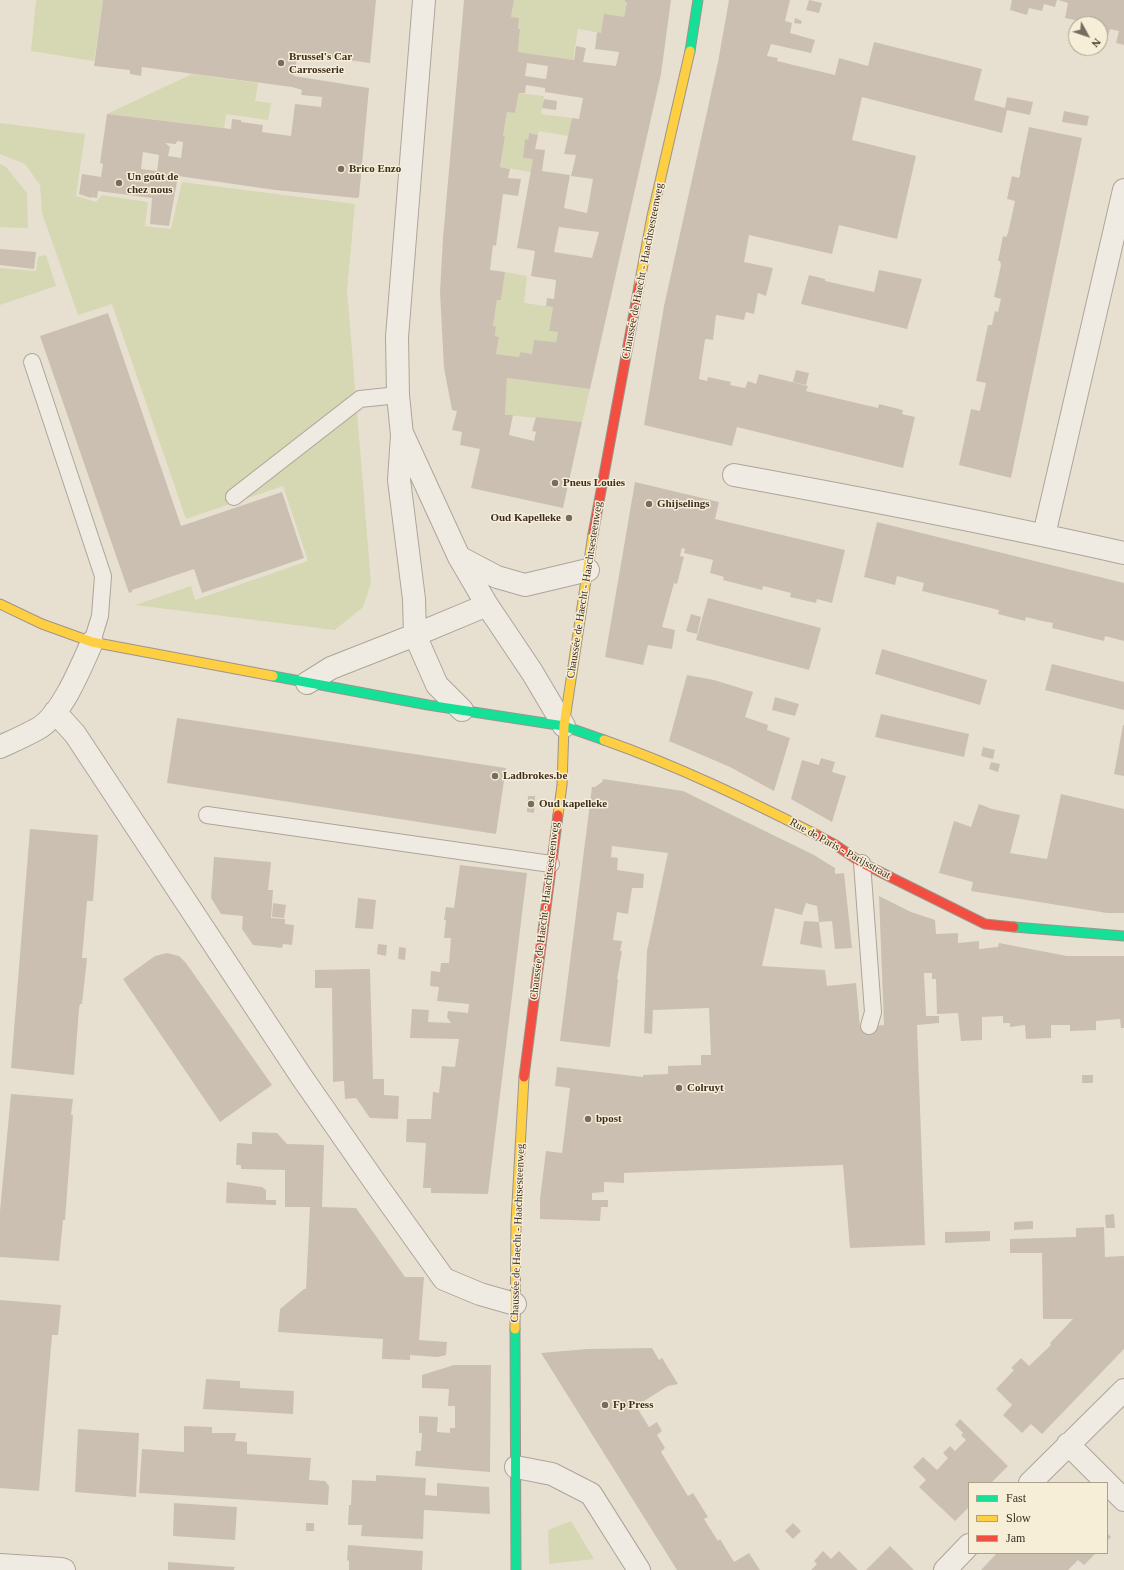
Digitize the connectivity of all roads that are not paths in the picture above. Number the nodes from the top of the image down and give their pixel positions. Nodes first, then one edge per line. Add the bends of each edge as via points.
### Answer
1 (424, 0) edge
2 (698, 0) edge
3 (1124, 190) edge
4 (32, 362) dead end
5 (398, 395) junction
6 (402, 435) junction
7 (734, 475) dead end
8 (234, 497) dead end
9 (1044, 535) junction
10 (1124, 553) edge
11 (459, 557) junction
12 (588, 570) junction
13 (0, 604) edge
14 (487, 605) junction
15 (415, 635) junction
16 (92, 642) junction
17 (307, 683) junction
18 (462, 710) junction
19 (55, 712) junction
20 (564, 726) junction
21 (0, 747) edge
22 (207, 815) dead end
23 (862, 863) junction
24 (551, 864) junction
25 (1124, 936) edge
26 (869, 1026) dead end
27 (515, 1304) junction
28 (1124, 1390) edge
29 (1068, 1444) junction
30 (516, 1468) junction
31 (1031, 1482) edge
32 (1106, 1482) edge
33 (1108, 1484) edge
34 (1124, 1500) edge
35 (968, 1546) edge
36 (0, 1566) edge
37 (64, 1570) edge
38 (516, 1570) edge
39 (638, 1570) edge
40 (945, 1570) edge

1 - 5 street via 397,337
2 - 12 street, Chaussée de Haecht - Haachtsesteenweg via 689,57 652,216
3 - 9 street
4 - 16 lane via 103,576 100,616
5 - 6 street
5 - 8 lane via 360,400
6 - 11 street
6 - 15 street via 399,480 414,599
7 - 9 street
9 - 10 street
11 - 12 street via 497,577 525,585
11 - 14 street
12 - 20 street, Chaussée de Haecht - Haachtsesteenweg
13 - 16 street, Rue de Paris - Parijsstraat via 42,624
14 - 15 street
14 - 20 street
15 - 17 street via 331,668
15 - 18 street via 437,685
16 - 17 street, Rue de Paris - Parijsstraat
16 - 19 street via 74,682
17 - 18 street, Rue de Paris - Parijsstraat
18 - 20 street, Rue de Paris - Parijsstraat
19 - 21 street via 40,727
19 - 27 street via 75,734 301,1076 444,1279 480,1294
20 - 23 street, Rue de Paris - Parijsstraat via 643,754 742,796 834,844
20 - 24 street, Chaussée de Haecht - Haachtsesteenweg via 562,785
22 - 24 lane
23 - 25 street, Rue de Paris - Parijsstraat via 985,924
23 - 26 lane via 872,1012
24 - 27 street, Chaussée de Haecht - Haachtsesteenweg via 524,1087 516,1222
27 - 30 street, Chaussée de Haecht - Haachtsesteenweg
28 - 29 street
29 - 31 street
29 - 32 street
30 - 38 street, Chaussée de Haecht - Haachtsesteenweg
30 - 39 street via 552,1474 591,1494
33 - 34 street
35 - 40 street
36 - 37 street

